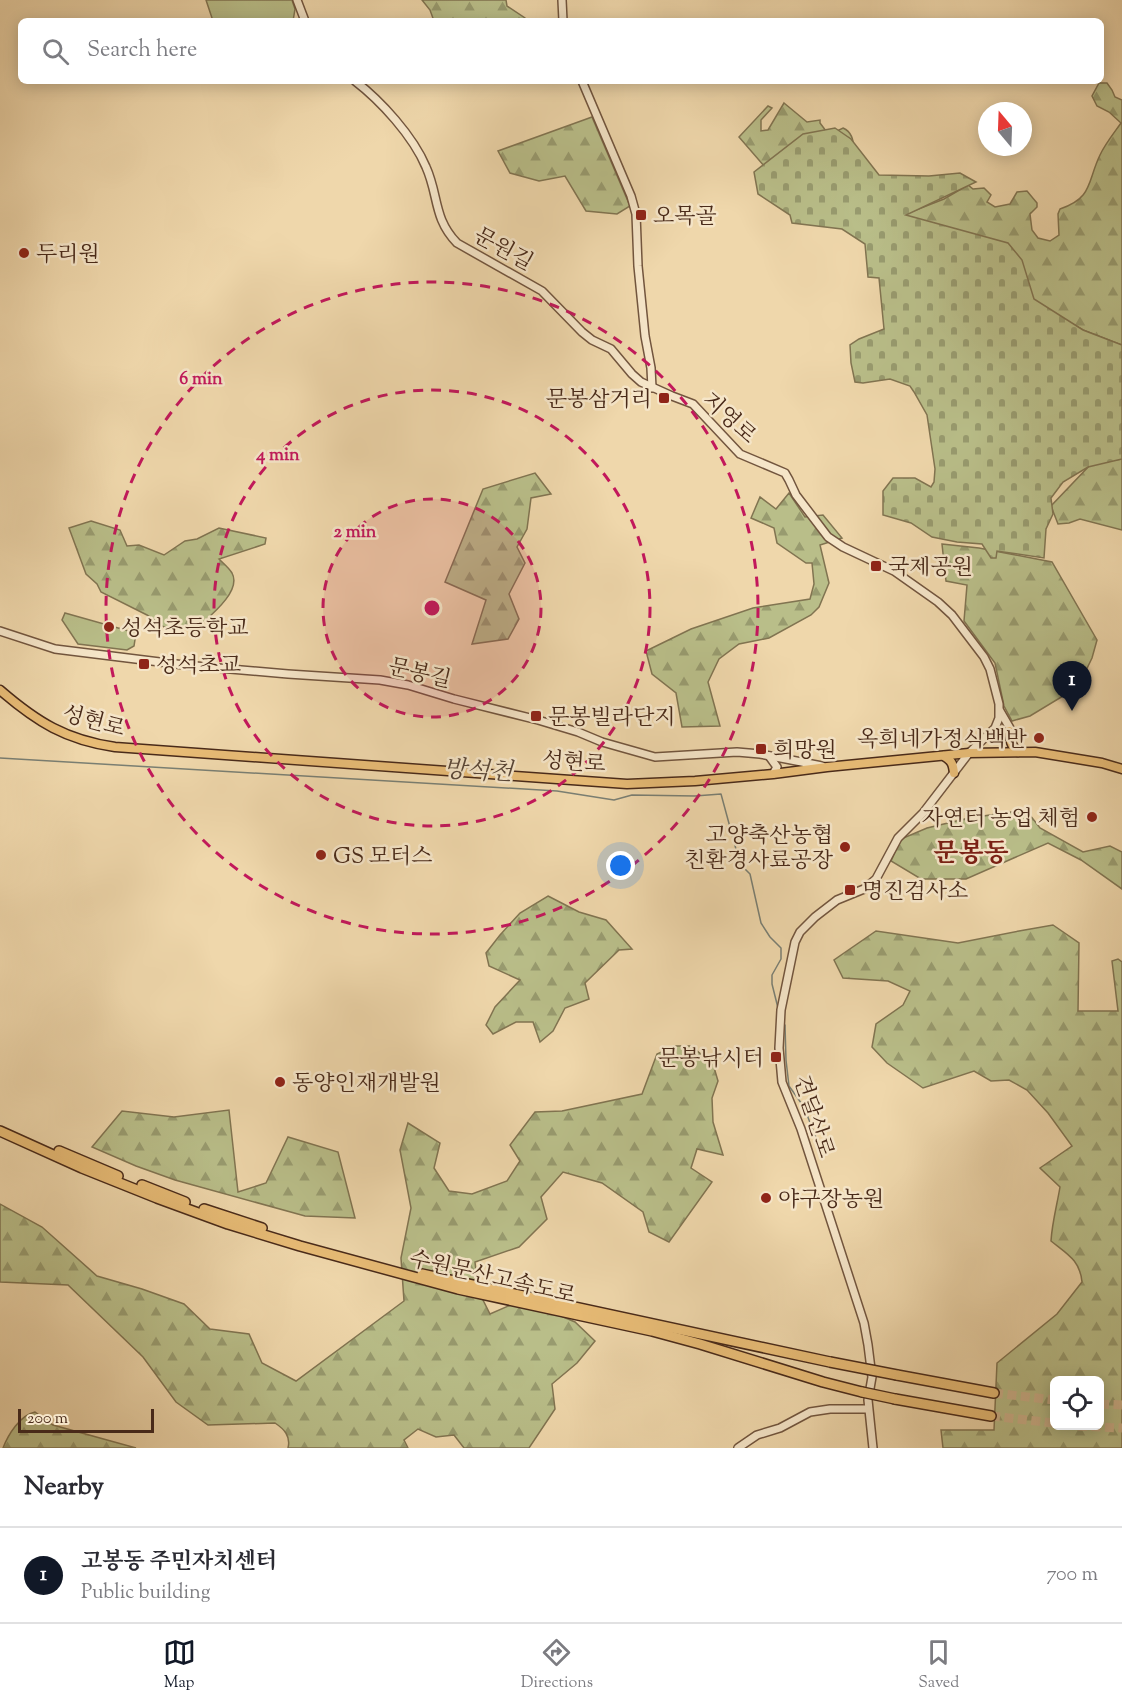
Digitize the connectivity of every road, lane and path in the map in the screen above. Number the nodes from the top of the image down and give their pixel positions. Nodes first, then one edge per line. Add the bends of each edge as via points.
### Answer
1 (297, 0) edge
2 (562, 0) edge
3 (304, 18) edge
4 (563, 18) edge
5 (360, 84) edge
6 (583, 84) edge
7 (652, 388) junction
8 (0, 631) edge
9 (0, 690) edge
10 (1000, 711) junction
11 (1010, 730) joint
12 (1018, 752) junction
13 (969, 753) junction
14 (769, 756) junction
15 (944, 756) junction
16 (827, 767) junction
17 (1122, 769) edge
18 (954, 773) junction
19 (773, 774) junction
20 (0, 1124) edge
21 (0, 1131) edge
22 (994, 1393) tunnel mouth
23 (868, 1408) junction
24 (991, 1416) tunnel mouth
25 (738, 1448) edge
26 (873, 1448) edge

1 - 3 street
2 - 4 street
5 - 7 street, 문원길 via 388,111 422,158 442,222 457,243 542,291 582,332 611,349 632,374
6 - 7 street via 636,214
7 - 10 street, 지영로 via 693,404 740,454 784,473 803,506 835,542 894,571 938,602 984,657
8 - 14 street, 문봉길 via 55,649 408,685 655,757 737,752
9 - 19 main road, 성현로 via 59,732 115,747 627,783
10 - 11 street, 지영로
10 - 13 street via 995,728
11 - 12 main road via 1010,740
12 - 13 main road, 성현로
12 - 17 main road, 성현로
13 - 15 main road, 성현로
13 - 18 street, 견달산로
14 - 16 street, 문봉길
14 - 19 street via 777,767
15 - 16 main road, 성현로
15 - 18 main road via 953,764
16 - 19 main road, 성현로
18 - 23 street, 견달산로 via 898,838 876,879 864,889 837,900 800,932 781,1010 782,1082 864,1323 872,1377
20 - 22 highway, 수원문산고속도로, bridge via 164,1194 340,1253 830,1362
21 - 24 highway, 수원문산고속도로, bridge via 157,1198 300,1246 458,1289 652,1331 862,1392
23 - 25 street via 810,1412 757,1435
23 - 26 street, 견달산로

